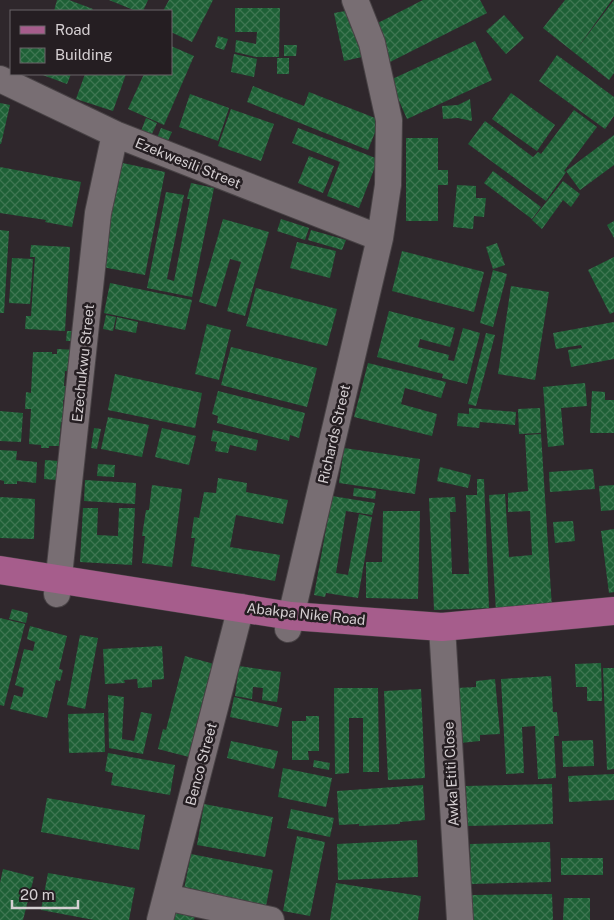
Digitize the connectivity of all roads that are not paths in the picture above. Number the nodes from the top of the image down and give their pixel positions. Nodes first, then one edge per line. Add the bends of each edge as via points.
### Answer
1 (355, 0) edge
2 (0, 79) edge
3 (115, 134) junction
4 (380, 238) junction
5 (0, 570) edge
6 (0, 586) edge
7 (58, 586) junction
8 (614, 610) edge
9 (239, 614) junction
10 (290, 622) junction
11 (614, 623) edge
12 (443, 634) junction
13 (163, 909) edge
14 (271, 920) edge
15 (460, 920) edge

1 - 4 street, Richards Street via 372,43 389,120 388,185
2 - 3 street, Ezekwesili Street
3 - 4 street, Ezekwesili Street
3 - 7 street, Ezechukwu Street via 98,213
4 - 10 street, Richards Street
5 - 7 main road, Abakpa Nike Road
6 - 7 main road, Abakpa Nike Road
7 - 9 main road, Abakpa Nike Road
8 - 12 main road, Abakpa Nike Road
9 - 10 main road, Abakpa Nike Road
9 - 13 street, Benco Street
10 - 12 main road, Abakpa Nike Road
11 - 12 main road, Abakpa Nike Road
12 - 15 street, Awka Etiti Close
13 - 14 street

